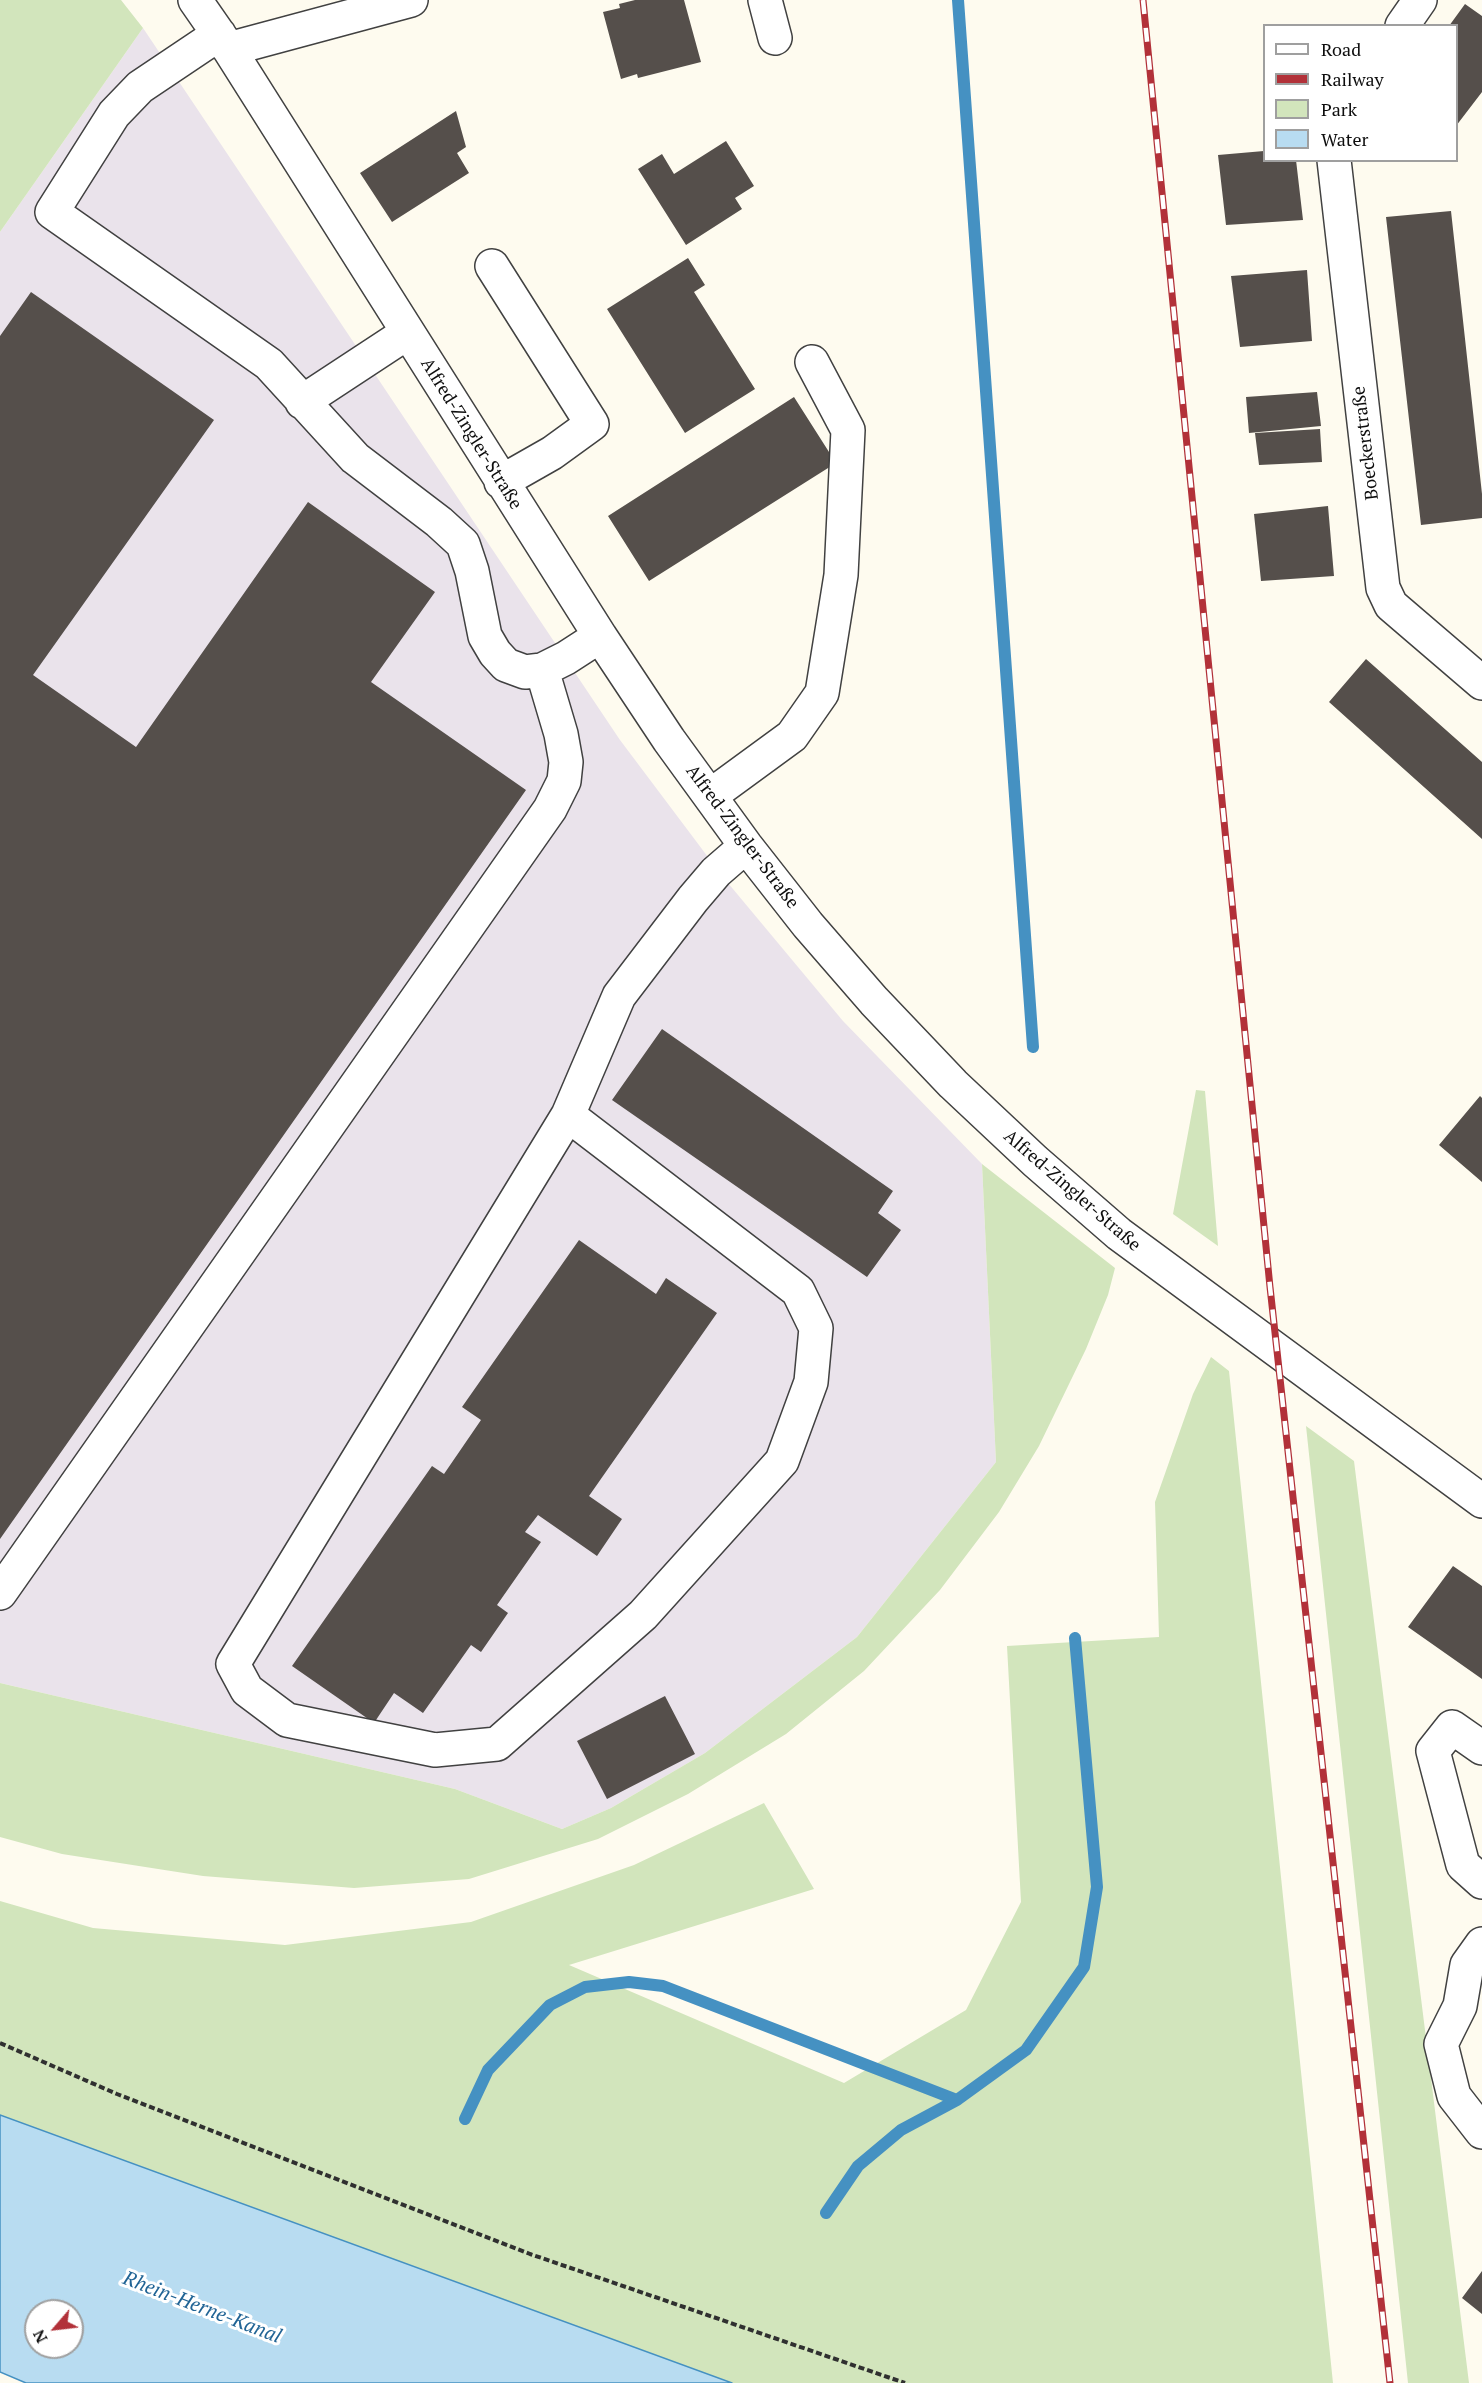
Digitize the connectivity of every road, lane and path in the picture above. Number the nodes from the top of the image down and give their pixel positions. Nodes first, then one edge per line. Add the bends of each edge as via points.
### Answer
1 (195, 0) edge
2 (411, 0) edge
3 (765, 0) edge
4 (1420, 0) edge
5 (1403, 24) edge
6 (775, 38) dead end
7 (224, 42) junction
8 (1334, 162) edge
9 (492, 266) dead end
10 (407, 333) junction
11 (812, 362) dead end
12 (302, 402) junction
13 (501, 482) junction
14 (600, 636) junction
15 (542, 670) junction
16 (1482, 683) edge
17 (710, 796) junction
18 (746, 846) junction
19 (568, 1115) junction
20 (1482, 1501) edge
21 (0, 1593) edge
22 (1482, 1748) edge
23 (1482, 1882) edge
24 (1482, 1944) edge
25 (0, 2043) edge
26 (1482, 2132) edge
27 (906, 2383) edge

1 - 7 street, Alfred-Zingler-Straße
2 - 7 street
3 - 6 street
4 - 5 street
7 - 10 street, Alfred-Zingler-Straße
7 - 12 street via 140,87 114,114 52,212 269,364
8 - 16 street, Boeckerstraße via 1383,588 1391,605
9 - 13 street via 592,424
10 - 12 street
10 - 13 street, Alfred-Zingler-Straße
11 - 17 street via 848,430 841,575 822,693 792,735
12 - 15 street via 355,458 463,544 485,636 495,653 515,669
13 - 14 street, Alfred-Zingler-Straße
14 - 15 street
14 - 17 street, Alfred-Zingler-Straße
15 - 21 street via 566,762 564,781 549,809
17 - 18 street, Alfred-Zingler-Straße
18 - 19 street via 693,899 620,996
18 - 20 street, Alfred-Zingler-Straße via 874,1001 953,1084 1035,1161 1119,1234
19 - 19 street via 798,1291 816,1328 813,1361 811,1382 782,1461 644,1615 497,1744 435,1750 287,1720 247,1690 233,1664
22 - 23 street via 1452,1727 1433,1751 1463,1865
24 - 26 street via 1467,1965 1460,2006 1441,2043 1454,2097
25 - 27 path via 117,2094 530,2254

